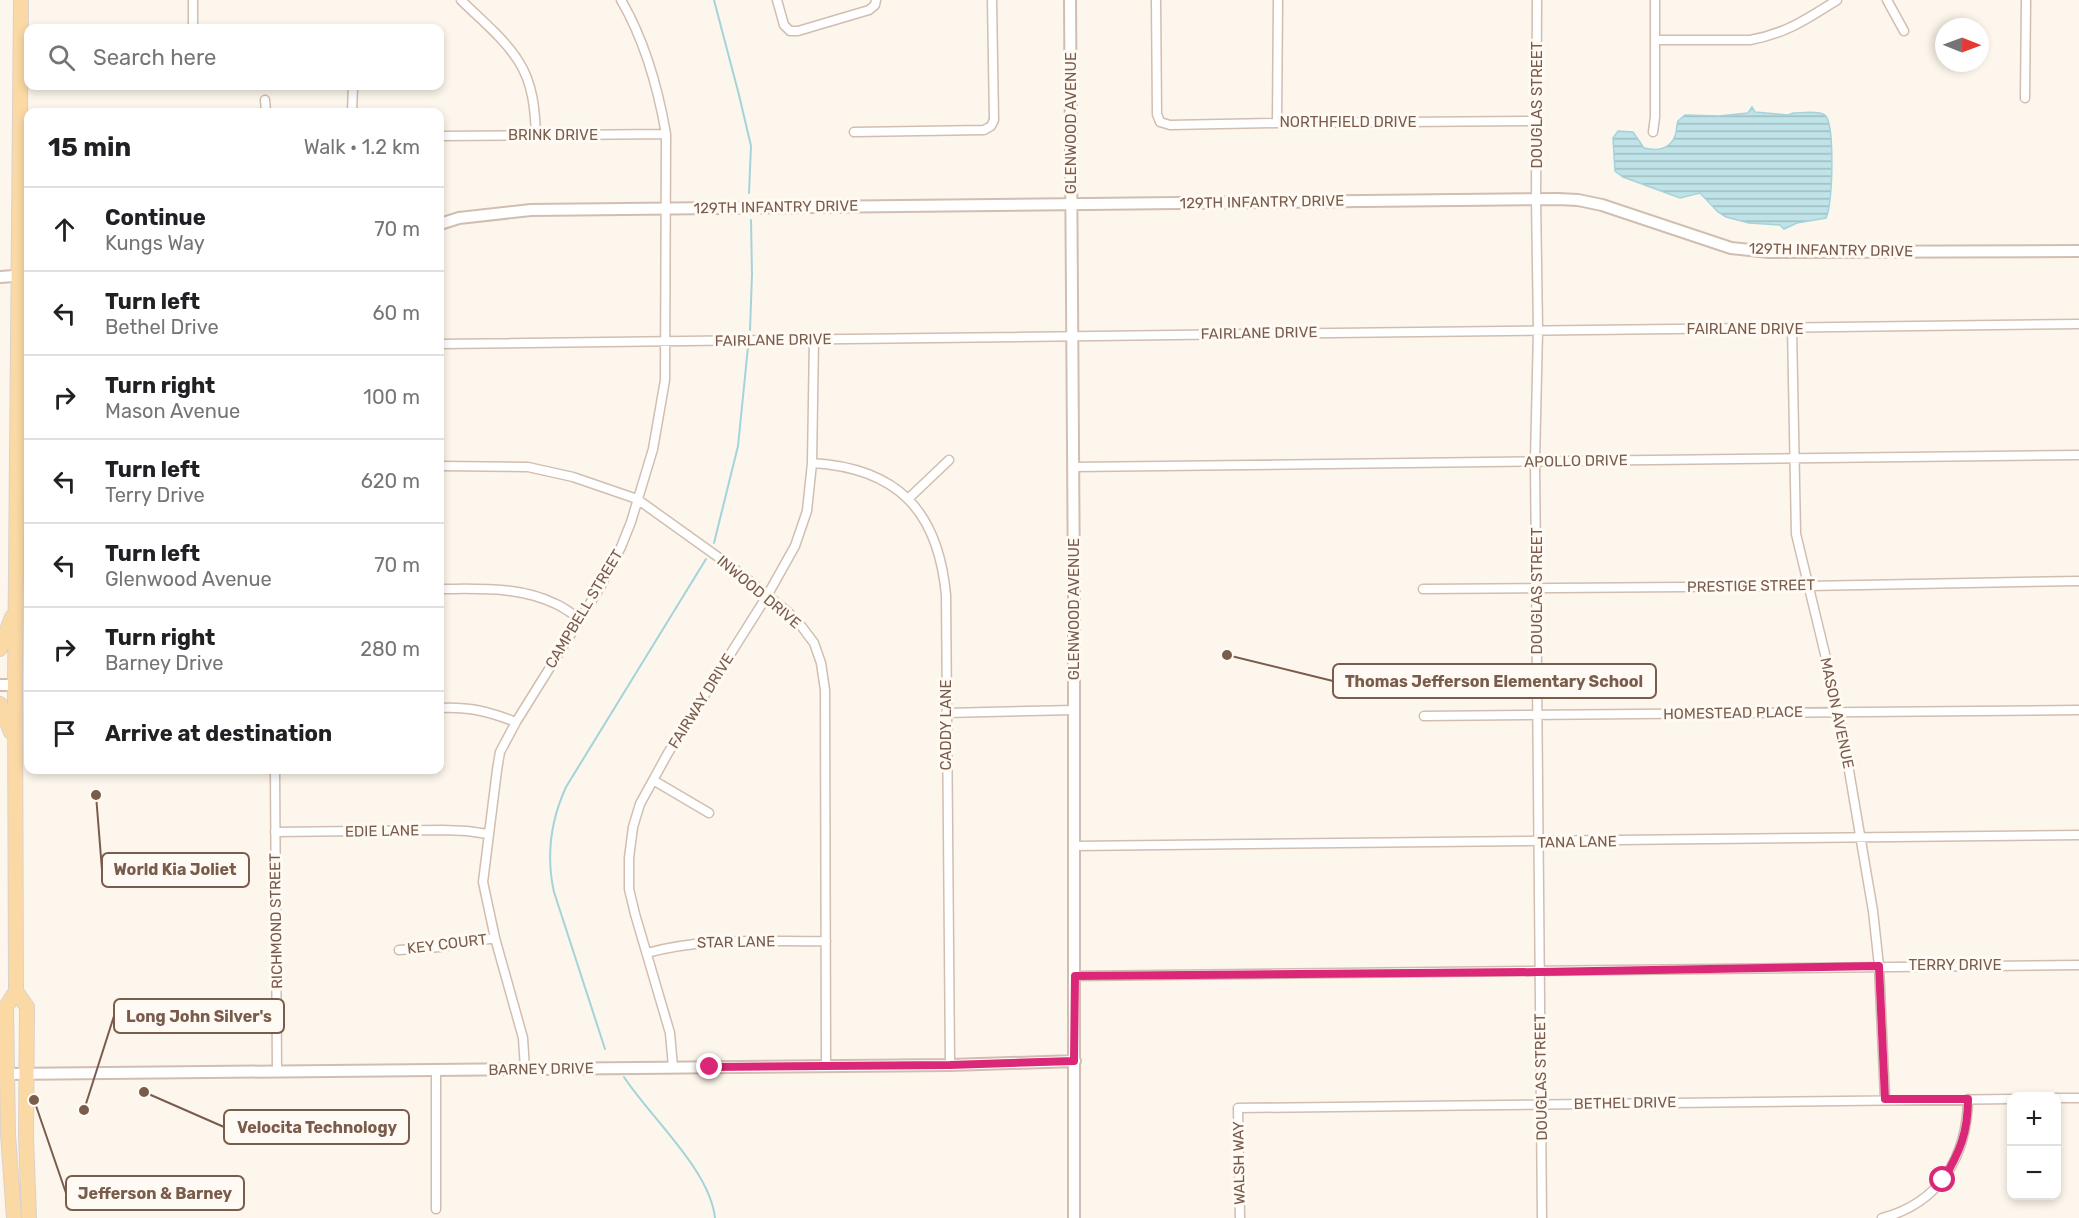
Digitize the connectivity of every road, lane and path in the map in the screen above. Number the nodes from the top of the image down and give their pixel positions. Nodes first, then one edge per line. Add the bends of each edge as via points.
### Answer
1 (21, 0) edge
2 (193, 0) edge
3 (461, 0) edge
4 (621, 0) edge
5 (777, 0) edge
6 (876, 0) edge
7 (992, 0) edge
8 (1070, 0) edge
9 (1156, 0) edge
10 (1278, 0) edge
11 (1537, 0) edge
12 (1655, 0) edge
13 (1837, 0) edge
14 (1887, 0) edge
15 (2026, 0) edge
16 (193, 24) edge
17 (1904, 31) dead end
18 (1655, 40) junction
19 (353, 90) edge
20 (2025, 98) dead end
21 (265, 100) dead end
22 (266, 108) edge
23 (352, 108) edge
24 (1537, 121) junction
25 (1277, 123) junction
26 (854, 132) dead end
27 (1653, 132) dead end
28 (536, 135) junction
29 (666, 135) junction
30 (444, 136) edge
31 (1536, 199) junction
32 (1071, 204) junction
33 (666, 209) junction
34 (444, 223) edge
35 (2079, 251) edge
36 (23, 275) edge
37 (0, 276) edge
38 (2079, 324) edge
39 (1792, 328) junction
40 (1538, 330) junction
41 (23, 334) edge
42 (1073, 335) junction
43 (814, 339) junction
44 (665, 341) junction
45 (444, 344) edge
46 (23, 366) edge
47 (2079, 455) edge
48 (1794, 458) junction
49 (949, 460) dead end
50 (1535, 461) junction
51 (812, 463) junction
52 (444, 466) edge
53 (1073, 466) junction
54 (637, 499) junction
55 (908, 499) junction
56 (2079, 581) edge
57 (1808, 586) junction
58 (1537, 588) junction
59 (444, 589) edge
60 (1423, 589) dead end
61 (767, 596) junction
62 (15, 609) junction
63 (580, 619) junction
64 (0, 649) edge
65 (0, 685) edge
66 (15, 685) junction
67 (0, 704) edge
68 (444, 708) edge
69 (1075, 710) junction
70 (2079, 710) edge
71 (1839, 712) junction
72 (946, 713) junction
73 (1424, 716) dead end
74 (1538, 716) junction
75 (516, 722) junction
76 (15, 741) junction
77 (275, 774) edge
78 (653, 780) junction
79 (709, 813) dead end
80 (275, 832) junction
81 (488, 834) junction
82 (2079, 835) edge
83 (1860, 838) junction
84 (1538, 842) junction
85 (1075, 846) junction
86 (495, 938) junction
87 (826, 941) junction
88 (399, 950) dead end
89 (647, 953) junction
90 (2079, 965) edge
91 (1879, 966) junction
92 (1539, 972) junction
93 (1075, 976) junction
94 (16, 992) junction
95 (1074, 1061) junction
96 (826, 1065) junction
97 (950, 1065) junction
98 (673, 1067) junction
99 (525, 1069) junction
100 (436, 1071) junction
101 (277, 1072) junction
102 (26, 1073) junction
103 (7, 1074) junction
104 (2007, 1098) edge
105 (2061, 1098) edge
106 (2079, 1098) edge
107 (1885, 1099) junction
108 (1968, 1099) junction
109 (1541, 1104) junction
110 (1238, 1108) joint
111 (436, 1209) dead end
112 (14, 1218) edge
113 (29, 1218) edge
114 (1074, 1218) edge
115 (1240, 1218) edge
116 (1542, 1218) edge
117 (1882, 1218) edge

1 - 36 main road
2 - 16 street
3 - 28 street via 520,62 535,109
4 - 29 street, CAMPBELL STREET via 642,43
5 - 6 street via 784,25 798,32 869,10
7 - 26 street via 991,126 984,130
8 - 32 street, GLENWOOD AVENUE
9 - 25 street, NORTHFIELD DRIVE via 1160,122 1170,126
10 - 25 street
11 - 24 street, DOUGLAS STREET
12 - 18 street
13 - 18 street via 1784,32 1764,38
14 - 17 street
15 - 20 street
18 - 27 street
19 - 23 street
21 - 22 street
24 - 25 street, NORTHFIELD DRIVE
24 - 31 street, DOUGLAS STREET
28 - 29 street, BRINK DRIVE
28 - 30 street, BRINK DRIVE
29 - 33 street, CAMPBELL STREET
31 - 32 street, 129TH INFANTRY DRIVE
31 - 35 street, 129TH INFANTRY DRIVE via 1602,205 1731,248 1769,252
31 - 40 street, DOUGLAS STREET
32 - 33 street, 129TH INFANTRY DRIVE
32 - 42 street, GLENWOOD AVENUE
33 - 34 street, 129TH INFANTRY DRIVE via 531,210
33 - 44 street, CAMPBELL STREET
36 - 37 street
36 - 41 main road
38 - 39 street, FAIRLANE DRIVE
39 - 40 street, FAIRLANE DRIVE
39 - 48 street, MASON AVENUE
40 - 42 street, FAIRLANE DRIVE
40 - 50 street, DOUGLAS STREET
41 - 46 main road
42 - 43 street, FAIRLANE DRIVE
42 - 53 street, GLENWOOD AVENUE
43 - 44 street, FAIRLANE DRIVE
43 - 51 street, FAIRWAY DRIVE
44 - 45 street, FAIRLANE DRIVE
44 - 54 street, CAMPBELL STREET via 660,416
46 - 62 main road
47 - 48 street, APOLLO DRIVE
48 - 50 street, APOLLO DRIVE
48 - 57 street, MASON AVENUE via 1796,534
49 - 55 street
50 - 53 street, APOLLO DRIVE
50 - 58 street, DOUGLAS STREET
51 - 55 street, CADDY LANE via 863,471
51 - 61 street, FAIRWAY DRIVE via 807,511 795,546
52 - 54 street, INWOOD DRIVE via 539,469
53 - 69 street, GLENWOOD AVENUE
54 - 61 street, INWOOD DRIVE
54 - 63 street, CAMPBELL STREET via 621,547
55 - 72 street, CADDY LANE via 926,521 943,568
56 - 57 street, PRESTIGE STREET
57 - 58 street, PRESTIGE STREET
57 - 71 street, MASON AVENUE
58 - 60 street, PRESTIGE STREET
58 - 74 street, DOUGLAS STREET
59 - 63 street via 500,589 530,594
61 - 78 street, FAIRWAY DRIVE
61 - 87 street, INWOOD DRIVE via 802,627 814,643 821,663 825,690
62 - 64 main road
62 - 66 main road
63 - 75 street, CAMPBELL STREET
65 - 66 street
66 - 76 main road
67 - 76 main road
68 - 75 street via 464,707
69 - 72 street
69 - 85 street, GLENWOOD AVENUE
70 - 71 street, HOMESTEAD PLACE
71 - 74 street, HOMESTEAD PLACE
71 - 83 street, MASON AVENUE
72 - 97 street, CADDY LANE
73 - 74 street, HOMESTEAD PLACE
74 - 84 street, DOUGLAS STREET
75 - 81 street, CAMPBELL STREET via 500,752
76 - 94 main road
77 - 80 street, RICHMOND STREET
78 - 79 street
78 - 89 street, FAIRWAY DRIVE via 633,827 629,858 629,889
80 - 81 street, EDIE LANE via 443,830
80 - 101 street, RICHMOND STREET
81 - 86 street, CAMPBELL STREET via 483,882
82 - 83 street, TANA LANE
83 - 84 street, TANA LANE
83 - 91 street, MASON AVENUE
84 - 85 street, TANA LANE
84 - 92 street, DOUGLAS STREET
85 - 93 street, GLENWOOD AVENUE
86 - 88 street, KEY COURT
86 - 99 street, CAMPBELL STREET via 523,1038
87 - 89 street, STAR LANE via 700,942
87 - 96 street, INWOOD DRIVE
89 - 98 street, FAIRWAY DRIVE via 670,1033
90 - 91 street, TERRY DRIVE
91 - 92 street, TERRY DRIVE
91 - 107 street, MASON AVENUE
92 - 93 street, TERRY DRIVE
92 - 109 street, DOUGLAS STREET
93 - 95 street, GLENWOOD AVENUE
94 - 102 main road via 27,1007
94 - 103 main road via 6,1007
95 - 97 street, BARNEY DRIVE
95 - 114 street, GLENWOOD AVENUE
96 - 97 street, BARNEY DRIVE
96 - 98 street, BARNEY DRIVE
98 - 99 street, BARNEY DRIVE
99 - 100 street, BARNEY DRIVE
100 - 101 street, BARNEY DRIVE
100 - 111 street
101 - 102 street, BARNEY DRIVE
102 - 103 street, BARNEY DRIVE
102 - 113 main road
103 - 112 main road
104 - 108 street, BETHEL DRIVE
105 - 106 street
107 - 108 street, BETHEL DRIVE
107 - 109 street, BETHEL DRIVE
108 - 117 street via 1965,1135 1943,1180 1925,1198 1900,1213
109 - 110 street, BETHEL DRIVE
109 - 116 street, DOUGLAS STREET
110 - 115 street, WALSH WAY

